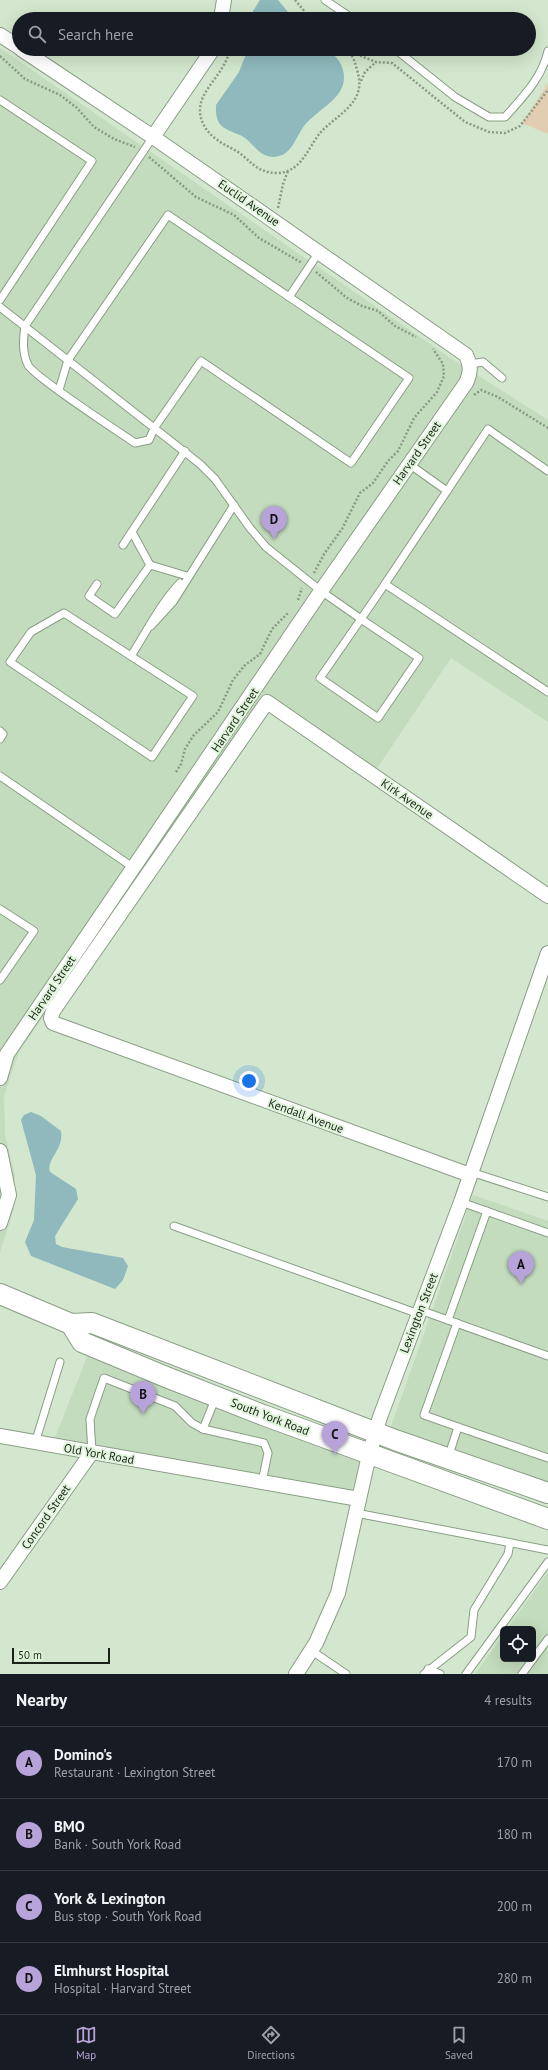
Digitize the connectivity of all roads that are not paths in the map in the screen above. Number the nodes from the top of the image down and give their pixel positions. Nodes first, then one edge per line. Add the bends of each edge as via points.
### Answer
1 (224, 0) edge
2 (325, 0) edge
3 (221, 12) edge
4 (343, 12) edge
5 (1, 38) edge
6 (12, 44) edge
7 (548, 51) edge
8 (32, 56) edge
9 (208, 56) edge
10 (404, 56) edge
11 (0, 100) edge
12 (154, 137) junction
13 (320, 252) junction
14 (289, 297) junction
15 (0, 300) edge
16 (0, 307) edge
17 (25, 326) junction
18 (68, 360) junction
19 (470, 364) junction
20 (502, 378) dead end
21 (59, 390) junction
22 (155, 427) junction
23 (185, 451) junction
24 (409, 464) junction
25 (548, 471) edge
26 (447, 491) junction
27 (234, 505) junction
28 (132, 532) junction
29 (123, 545) dead end
30 (150, 565) junction
31 (187, 576) junction
32 (97, 584) dead end
33 (385, 584) junction
34 (321, 591) junction
35 (361, 619) junction
36 (131, 656) junction
37 (548, 692) edge
38 (267, 702) joint
39 (0, 731) edge
40 (0, 739) edge
41 (0, 776) edge
42 (134, 868) junction
43 (548, 896) edge
44 (0, 909) edge
45 (548, 953) edge
46 (0, 980) edge
47 (52, 1023) joint
48 (0, 1078) edge
49 (0, 1151) edge
50 (471, 1173) junction
51 (548, 1196) edge
52 (461, 1202) junction
53 (487, 1211) junction
54 (0, 1223) edge
55 (174, 1226) dead end
56 (548, 1233) edge
57 (0, 1294) edge
58 (420, 1312) junction
59 (448, 1320) junction
60 (457, 1323) junction
61 (71, 1324) junction
62 (548, 1356) edge
63 (60, 1362) dead end
64 (216, 1397) junction
65 (458, 1427) junction
66 (203, 1429) junction
67 (376, 1433) junction
68 (0, 1436) edge
69 (35, 1442) junction
70 (92, 1452) junction
71 (369, 1455) junction
72 (448, 1458) junction
73 (548, 1458) edge
74 (262, 1482) junction
75 (547, 1490) edge
76 (359, 1499) junction
77 (356, 1513) junction
78 (548, 1519) edge
79 (510, 1543) junction
80 (548, 1550) edge
81 (548, 1562) edge
82 (0, 1582) edge
83 (548, 1639) edge
84 (312, 1651) junction
85 (536, 1655) edge
86 (531, 1662) edge
87 (426, 1672) edge
88 (296, 1674) edge
89 (346, 1674) edge
90 (440, 1674) edge
91 (466, 1674) edge
92 (522, 1674) edge

1 - 3 street
2 - 4 lane
5 - 6 street, Euclid Avenue
7 - 10 lane via 545,65 529,91 505,117 489,117 455,97
8 - 12 street, Euclid Avenue
9 - 12 street
11 - 15 lane via 92,161
12 - 13 street, Euclid Avenue
12 - 17 lane
13 - 14 lane
13 - 19 street, Euclid Avenue via 466,355
14 - 18 lane via 168,215
14 - 22 lane via 409,378 351,463 201,361
16 - 17 lane
17 - 18 lane
17 - 21 lane via 22,348 29,367
18 - 21 lane
18 - 22 lane
19 - 20 lane via 483,362
19 - 24 street, Harvard Street via 466,383
21 - 22 lane via 135,443 149,440
22 - 23 lane
23 - 27 lane via 214,479
23 - 28 lane
24 - 26 lane
24 - 34 street, Harvard Street
25 - 26 lane via 488,429
26 - 33 lane
27 - 31 lane
27 - 34 lane via 266,547
28 - 29 lane
28 - 30 lane
30 - 31 lane
30 - 32 lane via 115,614 89,596
31 - 36 lane via 173,602 151,626
33 - 35 lane
33 - 37 lane
34 - 35 lane
34 - 42 street, Harvard Street
35 - 35 lane via 419,658 378,718 320,678
36 - 36 lane via 64,613 31,632 10,662 152,757 193,696
38 - 43 street, Kirk Avenue
38 - 47 street, Harvard Street via 53,1011
39 - 40 lane via 3,734
41 - 42 lane
42 - 48 street, Harvard Street via 7,1054
44 - 46 lane via 34,931
45 - 50 street, Lexington Street
47 - 50 street, Kendall Avenue
49 - 54 street via 9,1195
50 - 51 lane
50 - 52 street, Lexington Street
52 - 53 lane
52 - 58 street, Lexington Street
53 - 56 lane
53 - 59 lane
55 - 58 lane
57 - 61 main road, South York Road
58 - 59 lane
58 - 67 street, Lexington Street
59 - 60 lane
60 - 62 lane
60 - 65 lane via 424,1415
61 - 64 main road, South York Road via 82,1342
61 - 67 main road, South York Road via 92,1323
63 - 69 lane
64 - 66 lane
64 - 71 main road, South York Road
65 - 72 lane
65 - 73 lane
66 - 70 lane via 192,1423 175,1406 104,1378 90,1419
66 - 74 lane via 264,1443 268,1453
67 - 71 street, Lexington Street
67 - 72 main road, South York Road
68 - 69 street, Old York Road
69 - 70 street, Old York Road
70 - 74 street, Old York Road
70 - 82 street, Concord Street
71 - 76 street, Lexington Street
71 - 78 main road, South York Road
72 - 75 main road, South York Road
74 - 76 street
76 - 77 street, Lexington Street
77 - 79 lane
77 - 84 street, Lexington Street via 338,1593
79 - 80 lane
79 - 87 lane via 508,1554 474,1610 471,1637
81 - 91 lane
83 - 85 lane
84 - 88 street, Lexington Street
84 - 89 lane
86 - 92 lane
87 - 90 lane

